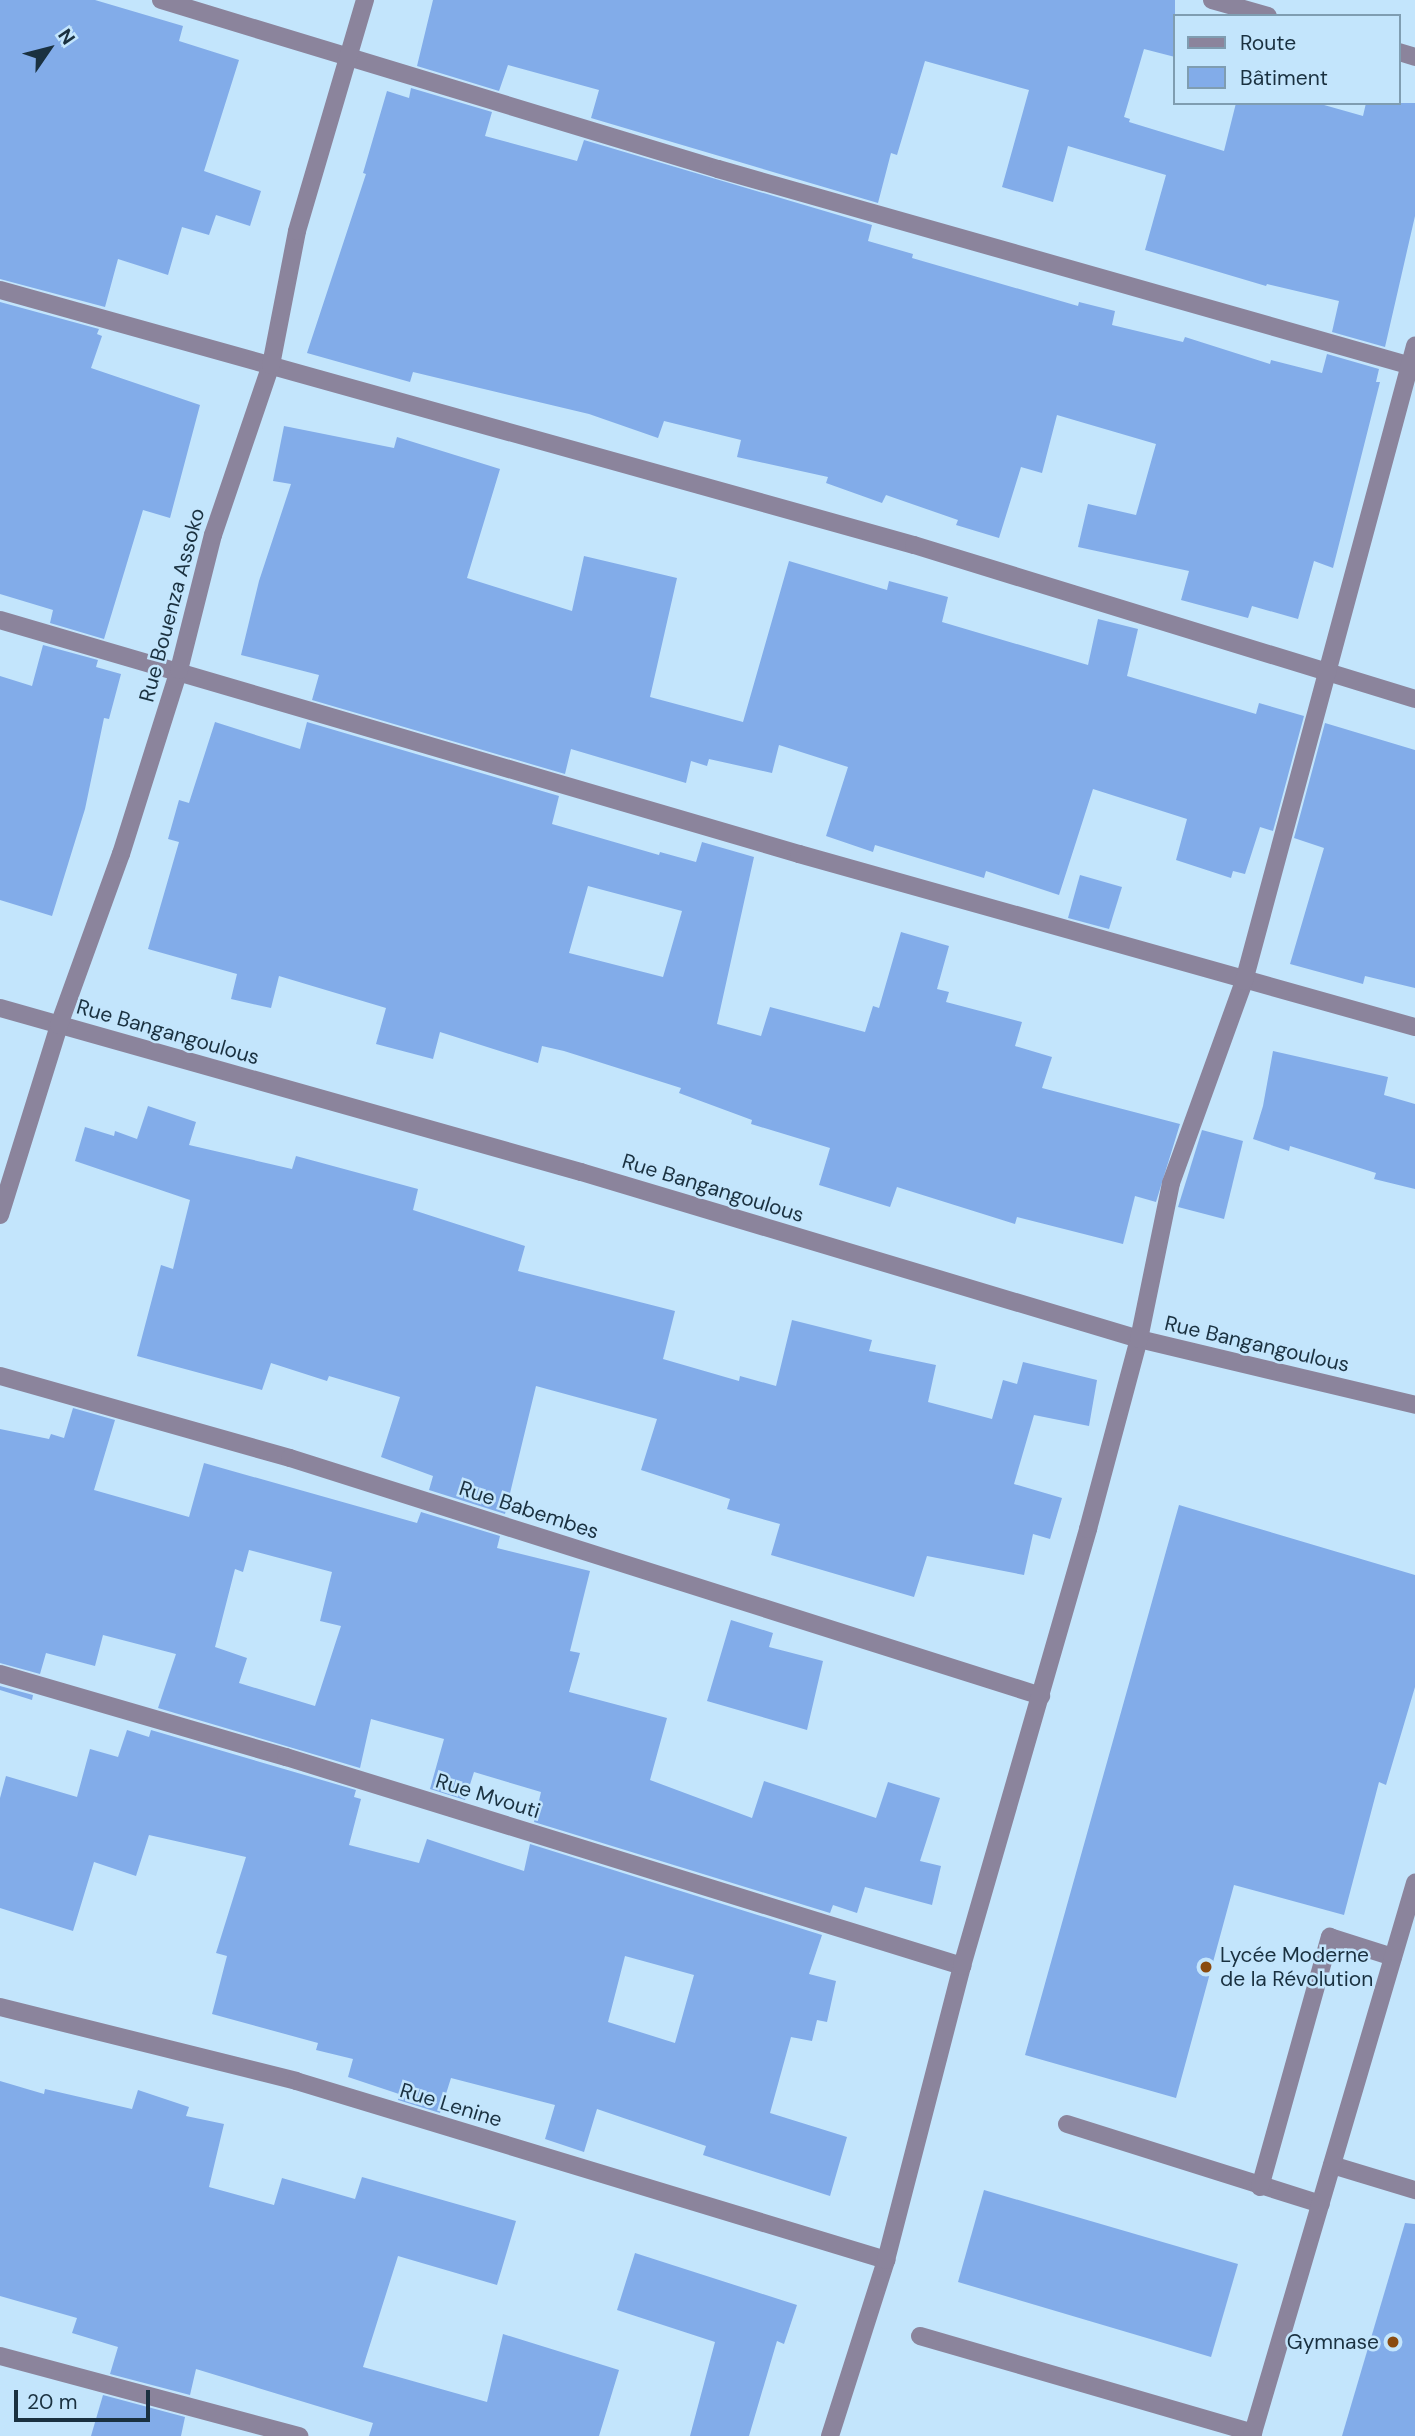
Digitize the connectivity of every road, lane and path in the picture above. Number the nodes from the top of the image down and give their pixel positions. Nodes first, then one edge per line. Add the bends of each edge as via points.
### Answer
1 (161, 0) edge
2 (365, 0) edge
3 (1212, 0) edge
4 (1261, 14) edge
5 (349, 55) junction
6 (0, 290) edge
7 (1415, 346) edge
8 (271, 365) junction
9 (1412, 366) edge
10 (0, 620) edge
11 (180, 670) junction
12 (1328, 674) junction
13 (1415, 699) edge
14 (1244, 981) junction
15 (0, 1008) edge
16 (59, 1025) junction
17 (1415, 1027) edge
18 (0, 1215) edge
19 (1139, 1339) junction
20 (0, 1376) edge
21 (1415, 1405) edge
22 (0, 1674) edge
23 (1041, 1696) junction
24 (1415, 1883) edge
25 (1393, 1957) junction
26 (962, 1966) junction
27 (0, 2007) edge
28 (1067, 2124) dead end
29 (1332, 2165) junction
30 (1260, 2187) junction
31 (1415, 2190) edge
32 (1321, 2204) junction
33 (886, 2260) junction
34 (920, 2336) dead end
35 (0, 2356) edge
36 (1253, 2435) edge
37 (299, 2436) edge
38 (830, 2436) edge

1 - 5 street
2 - 5 street, Rue Bouenza Assoko
3 - 4 street
5 - 8 street, Rue Bouenza Assoko via 297,231
5 - 9 street via 718,169
6 - 8 street
7 - 9 street
8 - 11 street, Rue Bouenza Assoko via 213,535
8 - 12 street via 914,545
9 - 12 street
10 - 11 street
11 - 14 street
11 - 16 street, Rue Bouenza Assoko via 121,854
12 - 13 street
12 - 14 street
14 - 17 street
14 - 19 street via 1171,1184
15 - 16 street, Rue Bangangoulous
16 - 18 street, Rue Bouenza Assoko
16 - 19 street, Rue Bangangoulous via 594,1176
19 - 21 street, Rue Bangangoulous
19 - 23 street
20 - 23 street, Rue Babembes via 290,1458
22 - 26 street, Rue Mvouti via 299,1761
23 - 26 street
24 - 25 street
25 - 29 street
25 - 30 street via 1330,1937
26 - 33 street
27 - 33 street, Rue Lenine via 296,2081
28 - 30 street
29 - 31 street
29 - 32 street
30 - 32 street
32 - 36 street
33 - 38 street
34 - 36 street
35 - 37 street

